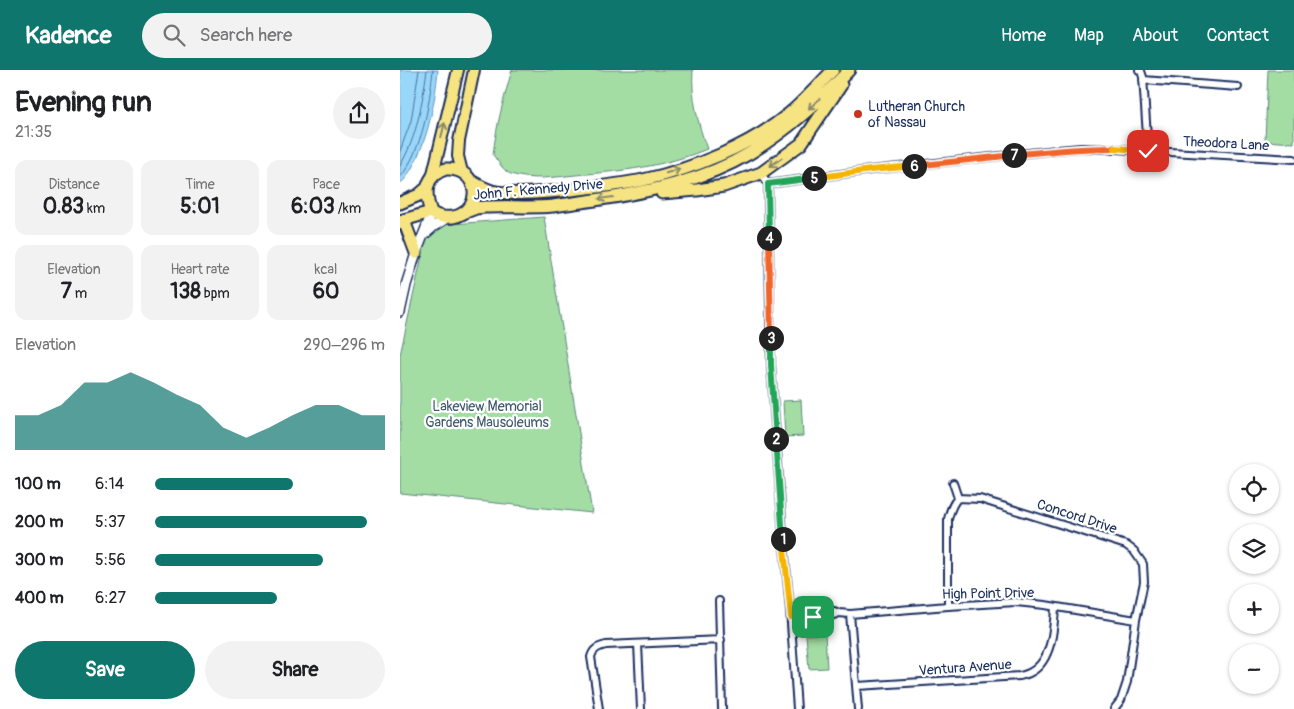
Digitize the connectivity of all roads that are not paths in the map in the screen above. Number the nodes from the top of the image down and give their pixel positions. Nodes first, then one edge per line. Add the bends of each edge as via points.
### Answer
1 (458, 70) edge
2 (474, 70) edge
3 (833, 70) edge
4 (848, 70) edge
5 (1139, 70) edge
6 (1143, 80) junction
7 (1238, 87) dead end
8 (1148, 151) junction
9 (1294, 159) edge
10 (462, 172) junction
11 (761, 173) junction
12 (471, 181) junction
13 (429, 183) junction
14 (768, 184) junction
15 (633, 194) junction
16 (400, 203) edge
17 (431, 212) junction
18 (463, 213) junction
19 (447, 218) junction
20 (400, 222) edge
21 (422, 237) junction
22 (416, 253) junction
23 (400, 312) edge
24 (952, 483) dead end
25 (958, 498) junction
26 (720, 601) dead end
27 (948, 606) junction
28 (1055, 607) junction
29 (790, 609) junction
30 (839, 613) junction
31 (850, 614) junction
32 (791, 617) junction
33 (1136, 620) junction
34 (721, 640) junction
35 (638, 644) junction
36 (856, 686) junction
37 (599, 709) edge
38 (641, 709) edge
39 (722, 709) edge
40 (796, 709) edge
41 (858, 709) edge
42 (1114, 709) edge

13 -> 1 main road
2 - 10 main road via 458,141
12 -> 3 highway, John F. Kennedy Drive via 492,191 521,193 622,183 669,173 723,152 767,129 789,113
4 -> 11 highway via 801,144
4 -> 15 highway, John F. Kennedy Drive via 796,120 751,153 698,178
5 - 6 street
6 - 7 street
6 - 8 street
8 - 9 street, Theodora Lane
8 - 14 street, Theodora Lane via 1107,148 1057,150
10 - 12 highway, John F. Kennedy Drive
10 - 13 highway, John F. Kennedy Drive via 439,172
11 - 14 street
11 - 15 highway via 724,186
12 - 18 highway, John F. Kennedy Drive via 474,199
13 - 16 highway, John F. Kennedy Drive via 419,195
13 - 17 highway via 426,198
14 - 29 street via 771,365
15 -> 18 highway, John F. Kennedy Drive via 552,206 476,208
17 - 19 highway
17 - 20 highway
17 - 21 main road
18 - 19 highway, John F. Kennedy Drive
19 - 21 main road
20 - 22 highway via 406,226
21 - 22 main road
22 - 23 main road
24 - 25 street
25 - 27 street via 948,519
25 - 33 street, Concord Drive via 980,498 1126,545 1143,564 1144,582
26 - 34 street
27 - 28 street, High Point Drive via 1016,602
27 - 31 street, High Point Drive
28 - 33 street, High Point Drive
28 - 36 street, Ventura Avenue via 1048,651 1033,672 1020,676
29 - 30 street, High Point Drive
29 - 32 street
30 - 31 street, High Point Drive
30 - 32 street, High Point Drive
31 - 36 street
32 - 40 street
33 - 42 street, Concord Drive via 1127,682
34 - 35 street
34 - 39 street
35 - 37 street via 606,645 592,652
35 - 38 street
36 - 41 street

